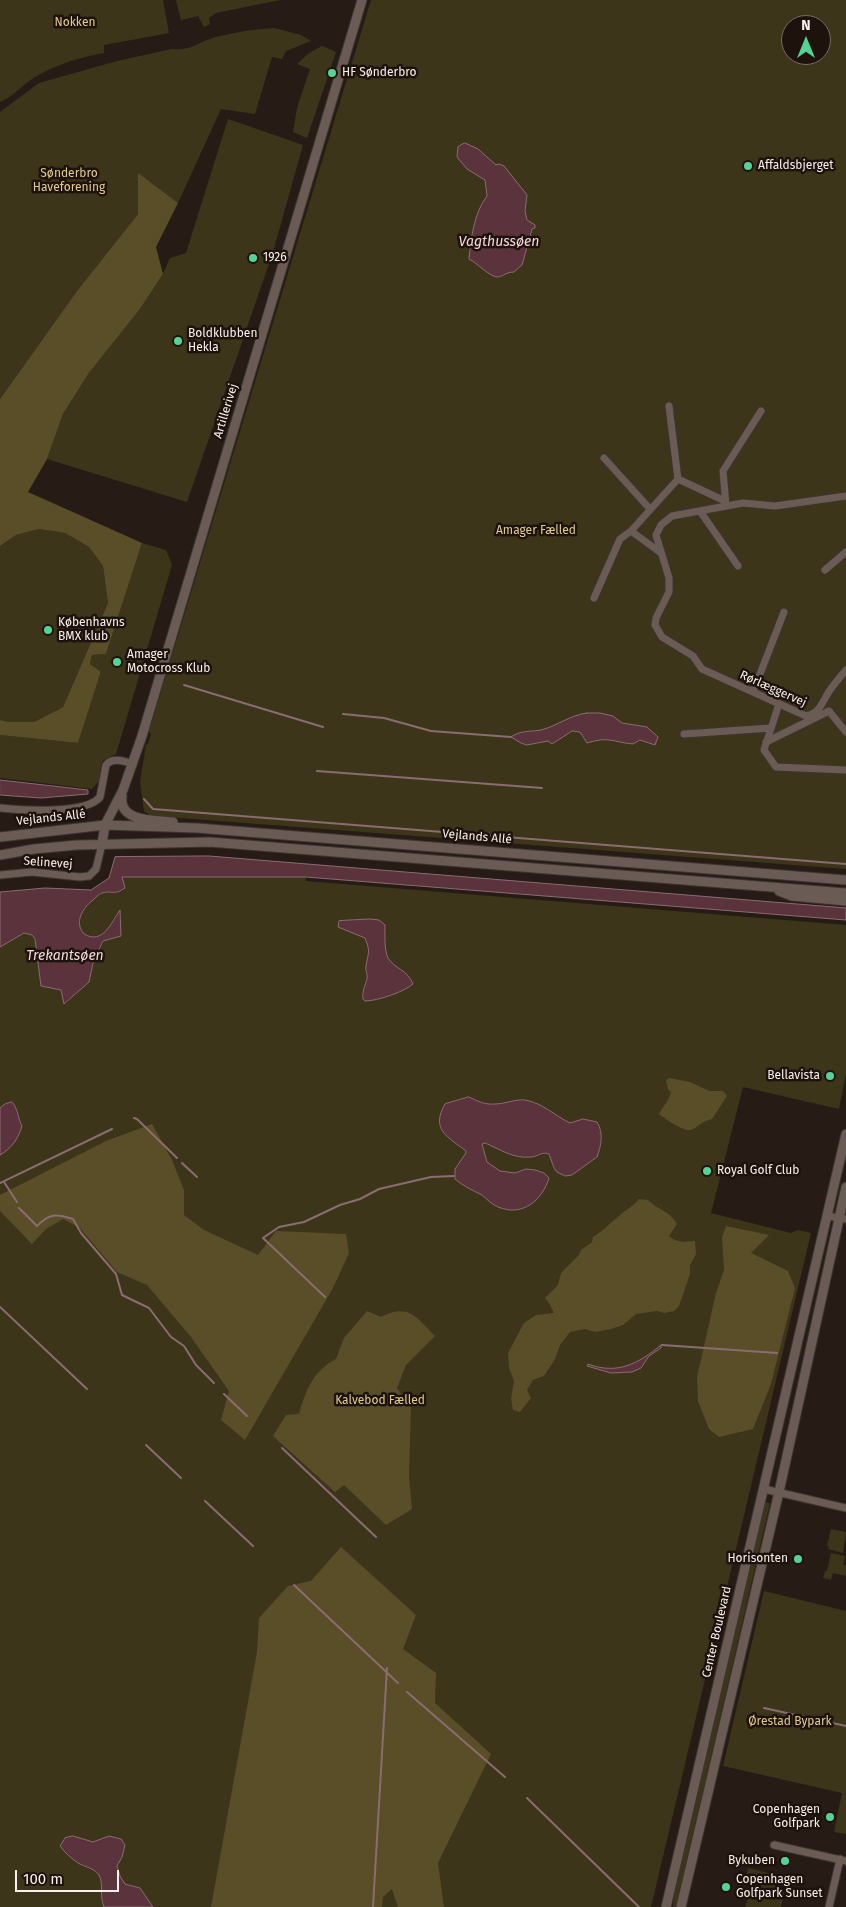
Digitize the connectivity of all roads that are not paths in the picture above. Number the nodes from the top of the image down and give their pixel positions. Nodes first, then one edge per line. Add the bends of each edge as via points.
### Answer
1 (362, 0) edge
2 (669, 406) dead end
3 (761, 411) dead end
4 (604, 458) dead end
5 (678, 479) junction
6 (846, 496) edge
7 (726, 504) junction
8 (650, 510) junction
9 (700, 511) junction
10 (631, 531) junction
11 (846, 552) edge
12 (661, 553) junction
13 (738, 566) dead end
14 (825, 570) dead end
15 (594, 598) dead end
16 (784, 612) dead end
17 (846, 670) edge
18 (754, 692) junction
19 (779, 704) junction
20 (771, 728) junction
21 (846, 732) edge
22 (684, 734) dead end
23 (766, 742) junction
24 (133, 764) junction
25 (846, 770) edge
26 (122, 790) junction
27 (0, 808) edge
28 (105, 826) junction
29 (213, 829) junction
30 (0, 837) edge
31 (102, 844) junction
32 (0, 855) edge
33 (0, 875) edge
34 (846, 880) edge
35 (767, 887) junction
36 (846, 893) edge
37 (846, 902) edge
38 (846, 1134) edge
39 (846, 1187) edge
40 (827, 1216) junction
41 (842, 1218) edge
42 (764, 1489) junction
43 (778, 1492) junction
44 (846, 1508) edge
45 (774, 1845) dead end
46 (843, 1860) edge
47 (666, 1907) edge
48 (681, 1907) edge
49 (829, 1907) edge

1 - 24 street, Artillerivej
2 - 5 street
3 - 7 street via 723,471
4 - 8 street
5 - 7 street
5 - 8 street
6 - 7 street via 775,506
7 - 9 street
8 - 10 street
9 - 12 street via 672,516 661,525 656,535
9 - 13 street
10 - 12 street
10 - 15 street via 620,539
11 - 14 street
12 - 18 street, Rørlæggervej via 669,578 669,592 655,625 662,637 693,656 702,669
16 - 18 street
17 - 19 street, Rørlæggervej via 812,715 806,716
18 - 19 street, Rørlæggervej
19 - 20 street
20 - 22 street
20 - 23 street
21 - 23 street via 829,710
23 - 25 street via 764,750 776,767
24 - 26 street, Artillerivej
24 - 27 street via 117,760 108,762 100,796 91,803 37,811
26 - 28 street, Artillerivej
26 - 29 street via 123,810 134,817
28 - 29 street, Vejlands Allé
28 - 30 street, Vejlands Allé
28 - 31 street
29 - 34 street, Vejlands Allé
31 - 32 street, Vejlands Allé via 57,846
31 - 33 street, Selinevej via 96,870 89,876 32,872
31 - 35 street, Vejlands Allé via 210,842
35 - 36 street, Vejlands Allé
35 - 37 street, Vejlands Allé via 792,896
38 - 40 street, Center Boulevard
39 - 41 street
40 - 41 street
40 - 42 street, Center Boulevard
41 - 43 street
42 - 43 street
42 - 47 street, Center Boulevard
43 - 44 street
43 - 48 street
45 - 46 street
46 - 49 street

